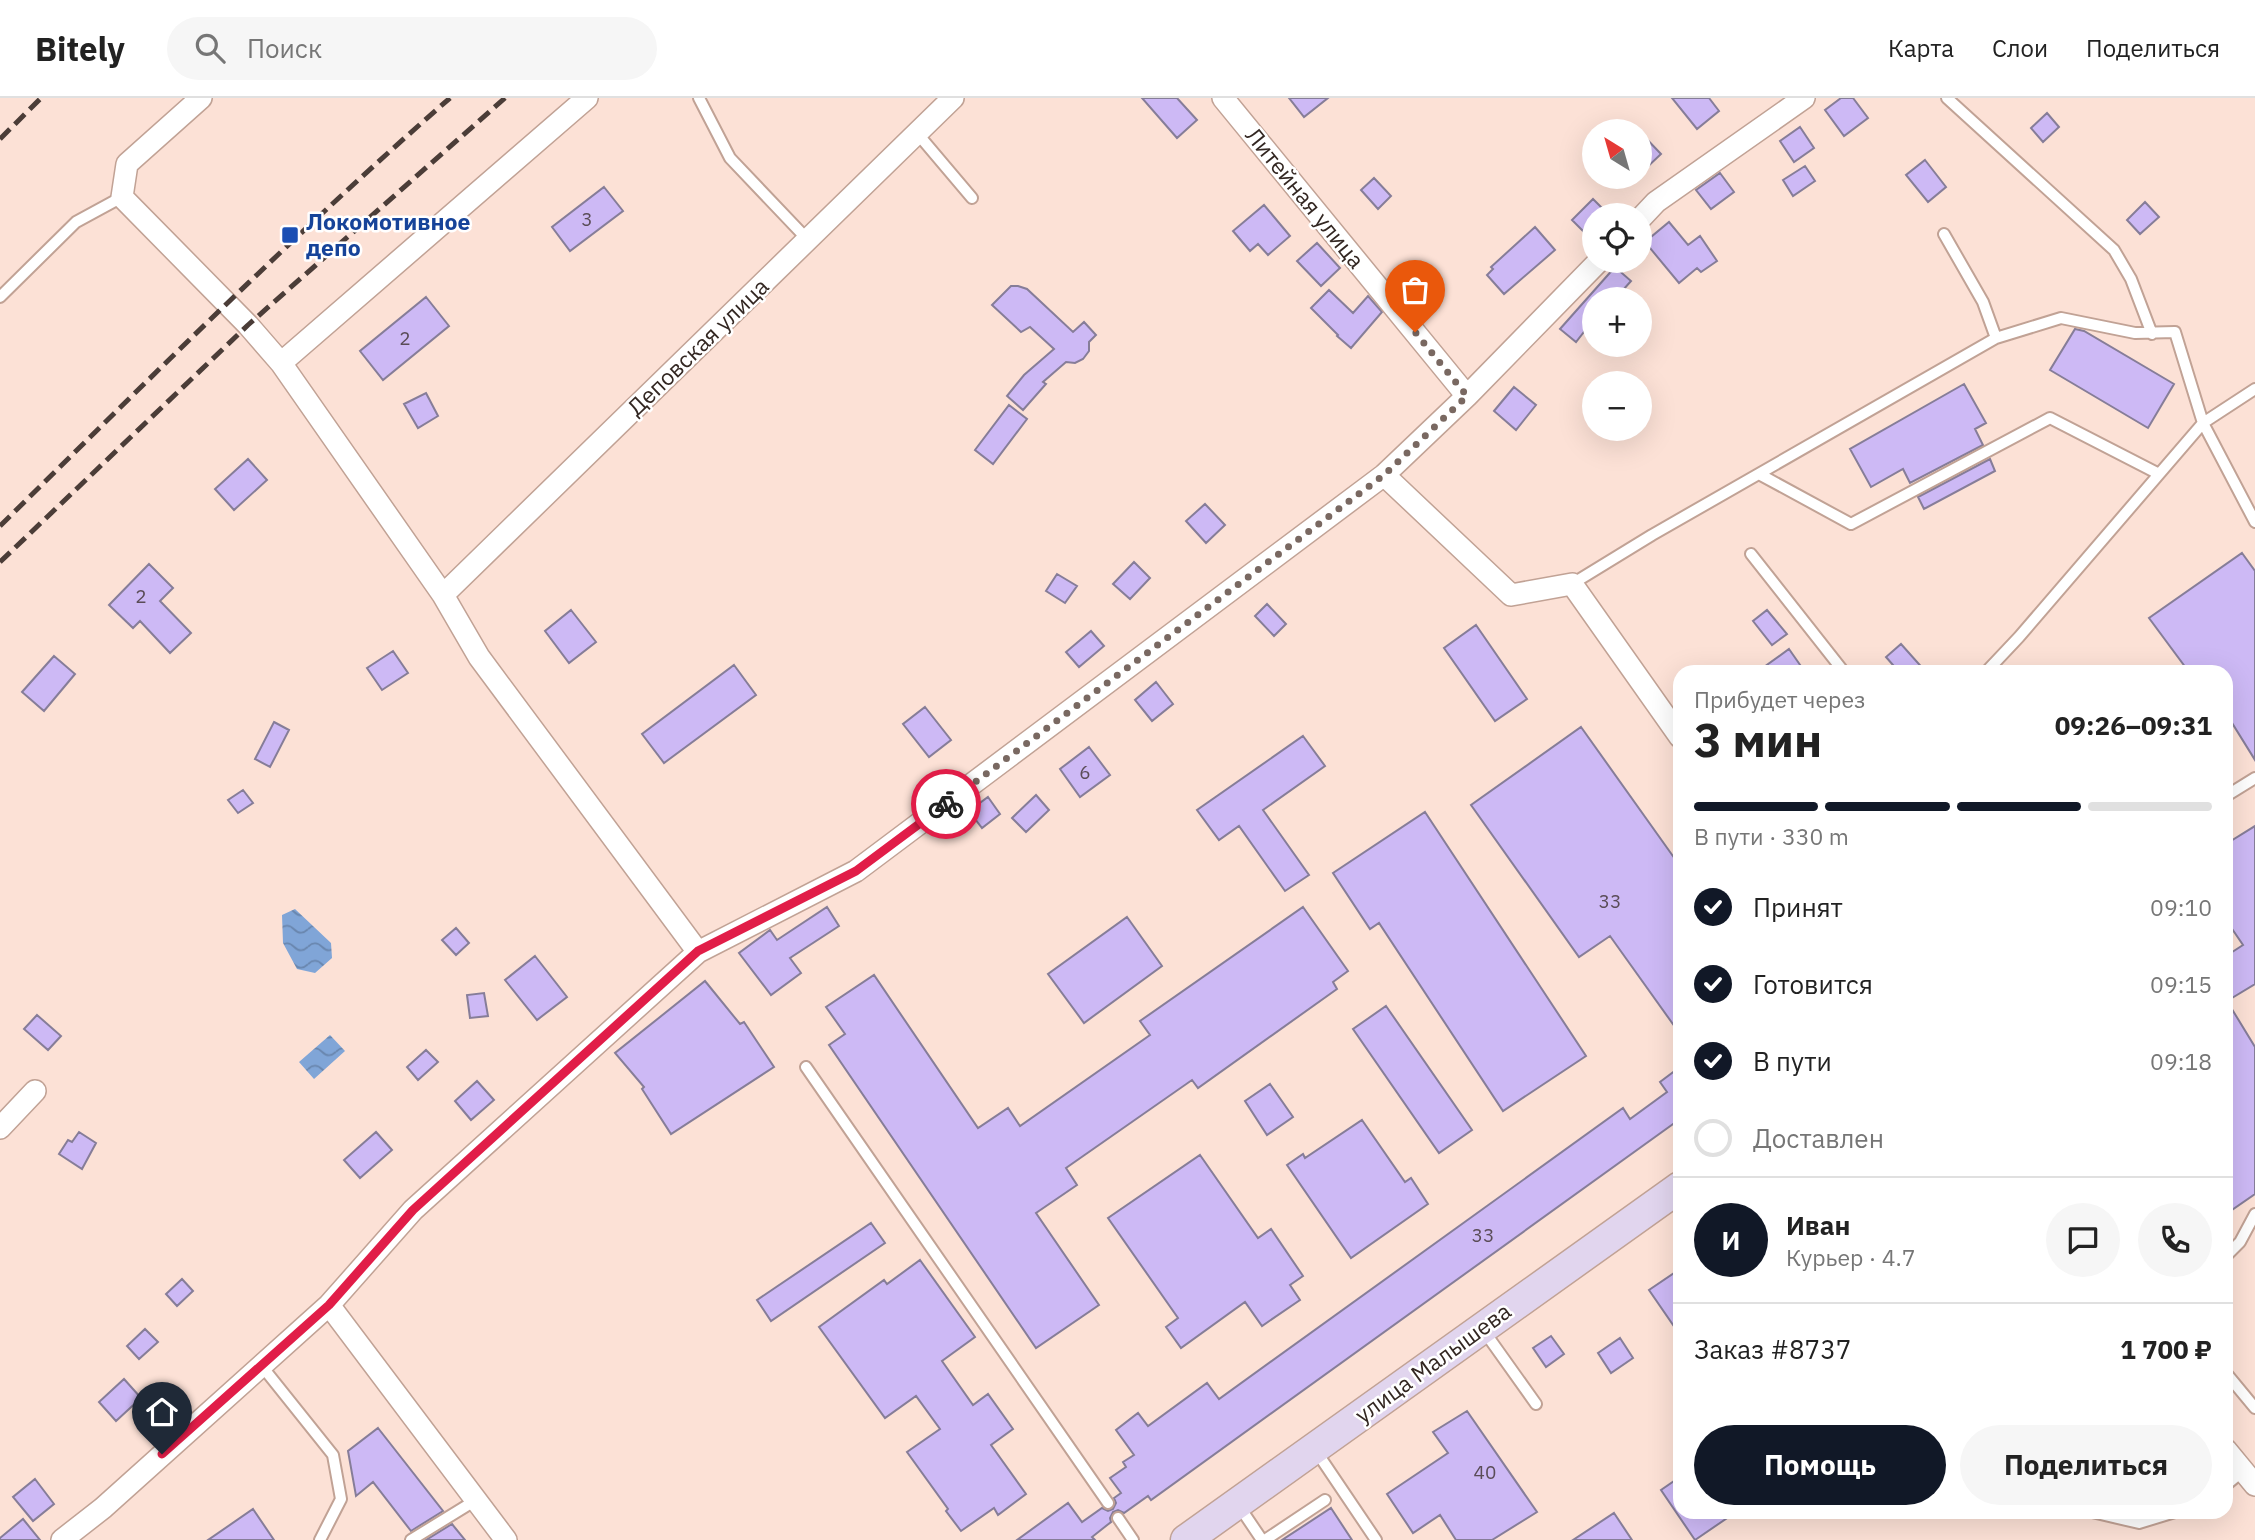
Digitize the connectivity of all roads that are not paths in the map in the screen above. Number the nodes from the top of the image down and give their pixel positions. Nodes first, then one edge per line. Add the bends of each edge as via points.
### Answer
1 (201, 98) edge
2 (587, 98) edge
3 (699, 98) edge
4 (953, 98) edge
5 (1223, 98) edge
6 (1804, 98) edge
7 (1947, 98) edge
8 (917, 133) junction
9 (122, 197) junction
10 (972, 198) dead end
11 (1652, 206) edge
12 (1944, 234) dead end
13 (808, 240) junction
14 (1587, 273) edge
15 (0, 297) edge
16 (2152, 334) junction
17 (1996, 338) junction
18 (281, 363) junction
19 (2255, 389) edge
20 (1467, 396) junction
21 (2203, 423) junction
22 (1759, 474) junction
23 (2159, 474) junction
24 (1384, 475) junction
25 (2255, 522) edge
26 (1751, 554) dead end
27 (1572, 584) junction
28 (443, 594) junction
29 (1838, 665) edge
30 (1993, 665) edge
31 (1673, 727) edge
32 (2255, 778) edge
33 (2233, 792) edge
34 (698, 951) junction
35 (806, 1067) dead end
36 (35, 1091) dead end
37 (0, 1129) edge
38 (1673, 1192) edge
39 (2255, 1214) edge
40 (2233, 1249) edge
41 (329, 1305) junction
42 (1482, 1328) junction
43 (261, 1365) junction
44 (2233, 1381) edge
45 (1536, 1404) dead end
46 (2255, 1408) edge
47 (1314, 1448) junction
48 (2233, 1459) edge
49 (2249, 1478) edge
50 (476, 1500) junction
51 (1325, 1500) dead end
52 (1108, 1503) dead end
53 (1238, 1503) junction
54 (1118, 1518) dead end
55 (2125, 1519) edge
56 (2150, 1519) edge
57 (62, 1540) edge
58 (320, 1540) edge
59 (411, 1540) edge
60 (506, 1540) edge
61 (1133, 1540) edge
62 (1186, 1540) edge
63 (1264, 1540) edge
64 (1376, 1540) edge

1 - 9 street via 127,164
2 - 18 street
3 - 13 lane via 730,158
4 - 8 street, Деповская улица
5 - 20 street, Литейная улица
6 - 11 street
7 - 16 lane via 2115,250
8 - 10 lane
8 - 13 street, Деповская улица
9 - 15 lane via 76,222
9 - 18 street
12 - 17 lane via 1983,302
13 - 28 street, Деповская улица
14 - 20 street
16 - 17 lane via 2061,318
16 - 21 lane via 2175,332
17 - 22 lane
18 - 28 street
19 - 21 lane
20 - 24 street
21 - 23 lane
21 - 25 lane
22 - 23 lane via 1851,524 2050,418
22 - 27 lane
23 - 30 lane
24 - 27 street via 1511,595
24 - 34 street via 856,871
26 - 29 lane
27 - 31 street
28 - 34 street via 479,657
32 - 33 lane
34 - 41 street via 413,1210
35 - 52 lane
36 - 37 street
38 - 42 street, улица Малышева
39 - 40 lane
41 - 43 street
41 - 50 street
42 - 45 lane
42 - 47 street, улица Малышева
43 - 57 street
43 - 58 lane via 333,1455 341,1499
44 - 46 lane
47 - 53 street, улица Малышева
47 - 64 lane
48 - 49 street
50 - 59 lane
50 - 60 street
51 - 63 lane
53 - 62 street, улица Малышева
53 - 63 lane
54 - 61 lane
55 - 56 lane

